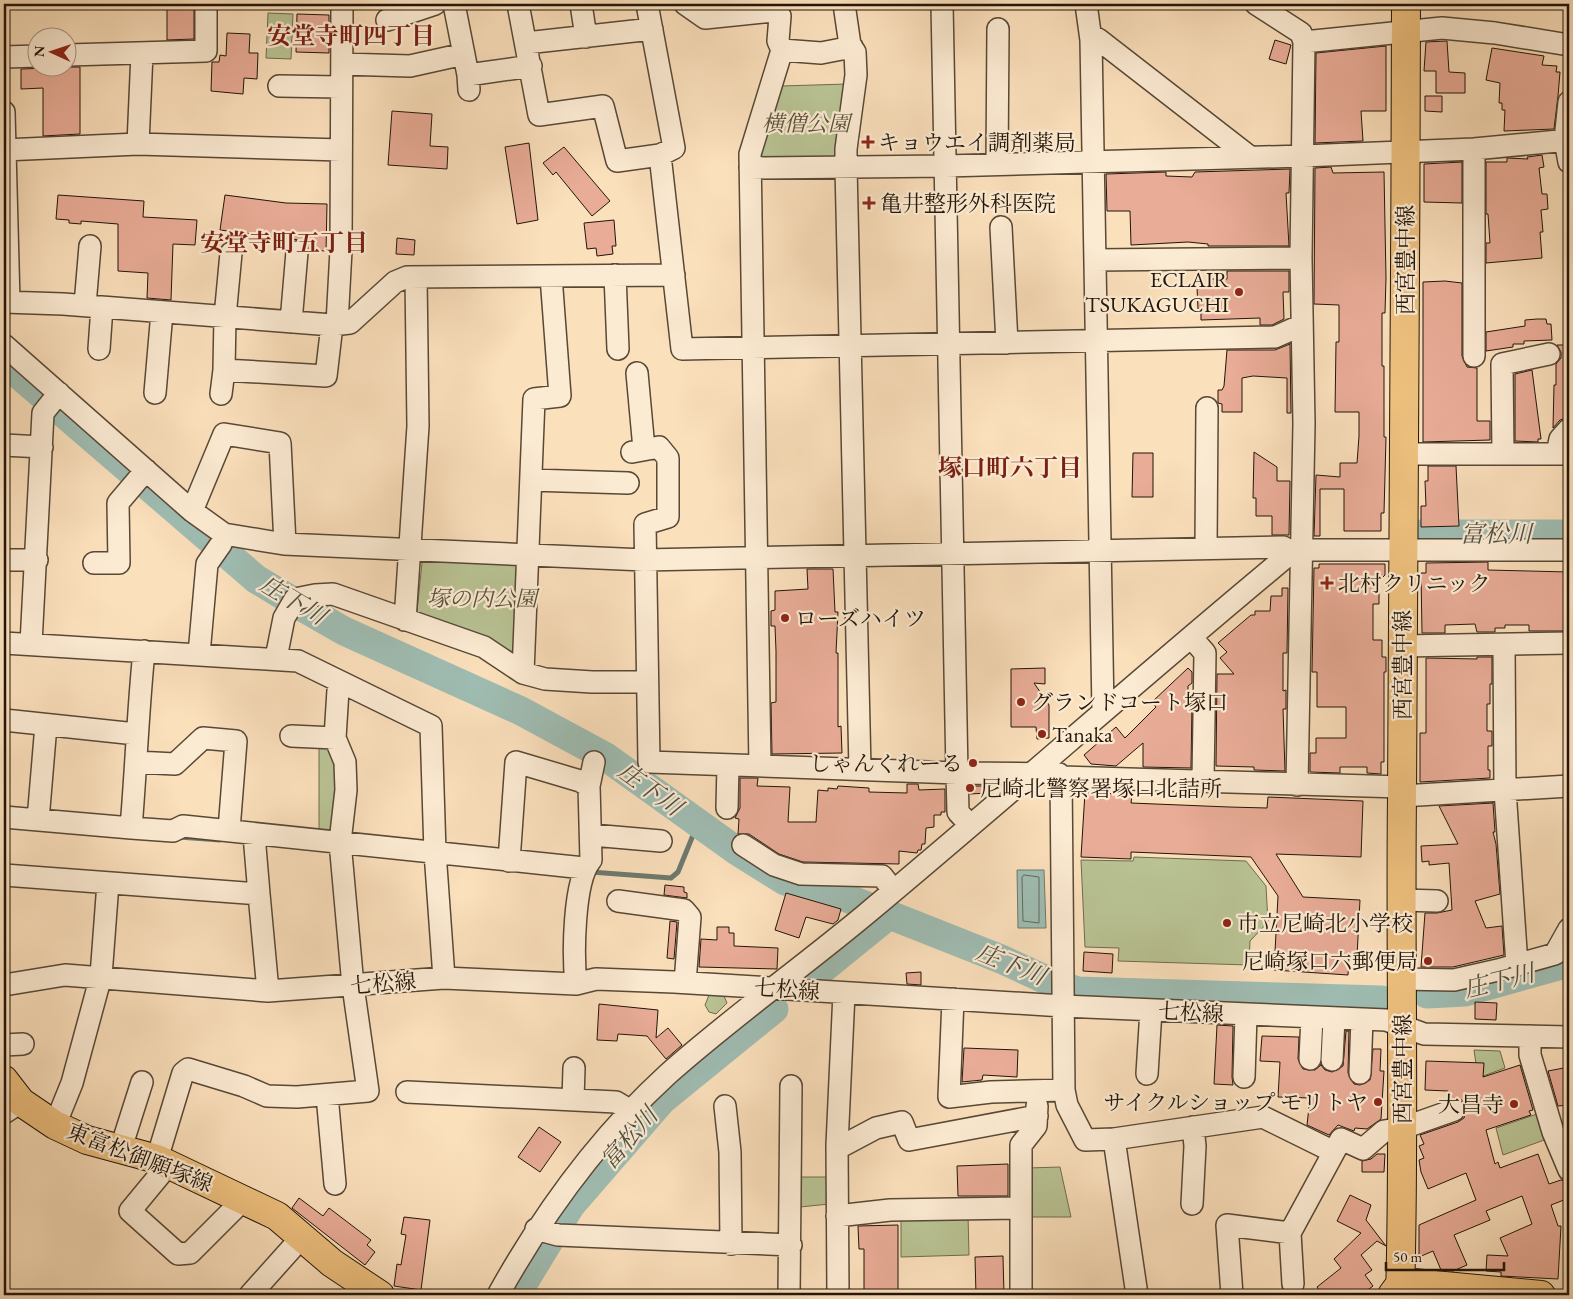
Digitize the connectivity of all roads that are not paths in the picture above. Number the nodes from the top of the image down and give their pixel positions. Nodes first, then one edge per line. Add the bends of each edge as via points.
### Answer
1 (206, 4) edge
2 (342, 4) edge
3 (434, 4) edge
4 (454, 4) edge
5 (518, 4) edge
6 (581, 4) edge
7 (648, 4) edge
8 (685, 4) edge
9 (844, 4) edge
10 (942, 4) edge
11 (1086, 4) edge
12 (1256, 4) edge
13 (1406, 4) edge
14 (747, 8) edge
15 (387, 20) dead end
16 (652, 29) junction
17 (998, 30) dead end
18 (1406, 31) junction
19 (586, 37) junction
20 (1091, 40) junction
21 (1304, 42) junction
22 (526, 43) junction
23 (1569, 45) edge
24 (852, 48) junction
25 (782, 50) junction
26 (142, 53) junction
27 (464, 54) junction
28 (78, 55) edge
29 (28, 56) edge
30 (4, 57) edge
31 (342, 64) junction
32 (531, 66) junction
33 (279, 86) dead end
34 (341, 88) junction
35 (1569, 102) edge
36 (4, 112) edge
37 (1567, 140) edge
38 (138, 144) junction
39 (1474, 148) junction
40 (5, 150) edge
41 (341, 150) junction
42 (1405, 151) junction
43 (660, 155) junction
44 (1303, 156) junction
45 (1250, 157) junction
46 (1092, 162) junction
47 (1569, 162) edge
48 (997, 164) junction
49 (946, 166) junction
50 (846, 167) junction
51 (750, 168) junction
52 (1001, 226) dead end
53 (90, 246) dead end
54 (297, 252) dead end
55 (231, 253) dead end
56 (1302, 258) junction
57 (1095, 260) junction
58 (615, 275) junction
59 (674, 275) junction
60 (552, 276) junction
61 (416, 277) junction
62 (6, 302) edge
63 (94, 306) junction
64 (162, 312) junction
65 (226, 317) junction
66 (292, 322) junction
67 (334, 325) junction
68 (1302, 325) junction
69 (1098, 341) junction
70 (1007, 343) junction
71 (4, 344) edge
72 (851, 345) junction
73 (950, 345) junction
74 (99, 349) dead end
75 (618, 349) dead end
76 (752, 349) junction
77 (1549, 354) dead end
78 (1474, 356) dead end
79 (224, 370) junction
80 (638, 373) dead end
81 (155, 393) dead end
82 (221, 394) dead end
83 (53, 399) junction
84 (1207, 408) dead end
85 (1569, 429) edge
86 (4, 446) edge
87 (42, 447) junction
88 (1404, 454) junction
89 (1503, 454) junction
90 (1563, 454) edge
91 (141, 477) junction
92 (531, 480) junction
93 (628, 483) dead end
94 (192, 511) junction
95 (285, 544) junction
96 (219, 545) junction
97 (1206, 548) junction
98 (411, 549) junction
99 (1402, 550) junction
100 (1569, 550) edge
101 (1101, 551) junction
102 (1296, 551) junction
103 (954, 554) junction
104 (528, 555) junction
105 (854, 556) junction
106 (756, 558) junction
107 (4, 560) edge
108 (37, 560) junction
109 (644, 560) junction
110 (94, 563) dead end
111 (402, 619) junction
112 (4, 642) edge
113 (1569, 643) edge
114 (31, 644) junction
115 (1198, 644) junction
116 (1504, 645) junction
117 (1402, 646) junction
118 (144, 651) junction
119 (199, 654) junction
120 (276, 658) junction
121 (523, 673) junction
122 (647, 682) junction
123 (344, 684) junction
124 (1103, 711) junction
125 (4, 720) edge
126 (46, 725) junction
127 (136, 734) junction
128 (291, 736) dead end
129 (336, 738) junction
130 (136, 762) junction
131 (594, 762) dead end
132 (728, 765) junction
133 (760, 766) junction
134 (860, 769) junction
135 (957, 772) junction
136 (1049, 775) junction
137 (1203, 781) junction
138 (1297, 784) junction
139 (589, 786) junction
140 (1569, 786) edge
141 (1505, 790) junction
142 (1402, 792) junction
143 (727, 808) dead end
144 (4, 817) edge
145 (38, 820) junction
146 (970, 825) junction
147 (131, 828) junction
148 (229, 830) junction
149 (254, 835) junction
150 (592, 835) junction
151 (661, 841) dead end
152 (340, 842) junction
153 (743, 845) dead end
154 (435, 852) junction
155 (509, 861) junction
156 (583, 871) junction
157 (4, 874) edge
158 (108, 883) junction
159 (891, 893) junction
160 (259, 894) junction
161 (1402, 900) junction
162 (1437, 901) dead end
163 (618, 902) dead end
164 (1569, 929) edge
165 (1517, 965) junction
166 (101, 976) junction
167 (444, 978) junction
168 (1401, 979) junction
169 (685, 982) junction
170 (576, 984) junction
171 (4, 985) edge
172 (353, 986) junction
173 (773, 989) junction
174 (268, 991) junction
175 (1063, 991) junction
176 (844, 993) junction
177 (952, 999) junction
178 (1151, 1010) junction
179 (1246, 1015) junction
180 (1312, 1017) junction
181 (1334, 1018) junction
182 (1362, 1019) junction
183 (1403, 1025) junction
184 (1530, 1036) junction
185 (1569, 1037) edge
186 (1310, 1059) dead end
187 (1332, 1060) dead end
188 (574, 1068) dead end
189 (1360, 1073) dead end
190 (1147, 1074) dead end
191 (1244, 1078) dead end
192 (4, 1080) edge
193 (142, 1082) dead end
194 (791, 1086) dead end
195 (1064, 1090) junction
196 (1038, 1091) junction
197 (408, 1092) dead end
198 (327, 1095) junction
199 (573, 1100) junction
200 (725, 1106) dead end
201 (12, 1108) edge
202 (1454, 1110) dead end
203 (631, 1112) junction
204 (1037, 1116) junction
205 (55, 1125) junction
206 (1193, 1127) junction
207 (1403, 1128) junction
208 (1114, 1138) junction
209 (837, 1145) junction
210 (120, 1151) junction
211 (1334, 1152) junction
212 (163, 1162) junction
213 (1569, 1170) edge
214 (335, 1184) dead end
215 (244, 1199) junction
216 (1192, 1204) dead end
217 (1020, 1208) junction
218 (837, 1216) junction
219 (547, 1232) junction
220 (1290, 1233) junction
221 (301, 1238) junction
222 (731, 1244) junction
223 (791, 1250) junction
224 (1292, 1284) dead end
225 (789, 1290) edge
226 (1398, 1291) edge
227 (1511, 1294) edge
228 (250, 1295) edge
229 (380, 1295) edge
230 (498, 1295) edge
231 (838, 1295) edge
232 (1021, 1295) edge
233 (1137, 1295) edge
234 (1232, 1295) edge
235 (1541, 1295) edge

1 - 26 street via 206,51
2 - 31 street
3 - 15 street
4 - 27 street
5 - 22 street
6 - 19 street
7 - 16 street
8 - 14 street via 705,18
9 - 24 street
10 - 49 street
11 - 20 street
12 - 21 street via 1301,33
13 - 18 main road, 西宮豊中線
14 - 25 street via 773,11 780,16 778,41
16 - 19 street
16 - 43 street via 674,148
17 - 48 street
18 - 21 street
18 - 23 street via 1442,28
18 - 42 main road, 西宮豊中線
19 - 22 street
20 - 45 street via 1098,39
20 - 46 street
21 - 44 street
22 - 32 street
24 - 25 street via 821,53
24 - 50 street via 856,75
25 - 51 street via 750,154
26 - 28 street
26 - 38 street
27 - 31 street via 410,66
27 - 32 street via 468,83
29 - 30 street
31 - 34 street
32 - 43 street via 539,115 603,106 617,160
33 - 34 street
34 - 41 street
35 - 37 street
36 - 40 street
37 - 39 street
37 - 47 street
38 - 40 street
38 - 41 street
39 - 42 street
39 - 78 street
40 - 62 street
41 - 67 street
42 - 44 street
42 - 88 main road, 西宮豊中線
43 - 59 street
44 - 45 street
44 - 56 street
45 - 46 street
46 - 48 street
46 - 57 street
48 - 49 street
49 - 50 street
49 - 73 street
50 - 51 street
50 - 72 street
51 - 76 street
52 - 70 street
53 - 63 street
54 - 66 street
55 - 65 street
56 - 57 street
56 - 68 street
57 - 69 street
58 - 59 street
58 - 60 street
58 - 75 street
59 - 76 street via 682,349
60 - 61 street
60 - 92 street via 560,396 534,399
61 - 67 street via 395,282 350,323
61 - 98 street via 418,426
62 - 63 street
63 - 64 street
63 - 74 street
64 - 65 street
64 - 81 street
65 - 66 street
65 - 79 street
66 - 67 street
67 - 79 street via 326,376
68 - 69 street via 1275,337
68 - 102 street via 1304,424
69 - 70 street
69 - 101 street
70 - 73 street
71 - 83 street
72 - 73 street
72 - 76 street
72 - 105 street
73 - 103 street
76 - 106 street
77 - 89 street via 1502,364
79 - 82 street
80 - 109 street via 638,451 659,447 668,458 668,518 645,524
83 - 87 street
83 - 91 street
84 - 97 street
85 - 90 street via 1560,439
86 - 87 street
87 - 108 street
88 - 89 street
88 - 99 main road, 西宮豊中線
89 - 90 street
91 - 94 street
91 - 110 street via 118,503 119,563
92 - 93 street
92 - 104 street
94 - 95 street via 224,434 280,443
94 - 96 street
95 - 96 street
95 - 98 street
96 - 119 street via 207,564
97 - 101 street
97 - 102 street via 1283,547
98 - 104 street
98 - 111 street
99 - 100 street
99 - 102 street
99 - 117 main road, 西宮豊中線
101 - 103 street
101 - 124 street
102 - 115 street
102 - 138 street
103 - 105 street
103 - 135 street
104 - 109 street
104 - 121 street
105 - 106 street
105 - 134 street
106 - 109 street
106 - 133 street
107 - 108 street
108 - 114 street
109 - 122 street
111 - 120 street via 332,594 295,599 284,618
111 - 121 street via 484,647
112 - 114 street
113 - 116 street
114 - 118 street
115 - 124 street
115 - 137 street
116 - 117 street
116 - 141 street
117 - 142 main road, 西宮豊中線
118 - 119 street
118 - 127 street
119 - 120 street
120 - 123 street via 298,661
121 - 122 street via 545,679
122 - 132 street via 649,762
123 - 129 street via 338,690
123 - 154 street via 431,726
124 - 136 street
125 - 126 street
126 - 127 street
126 - 145 street
127 - 130 street
128 - 129 street
129 - 152 street via 345,762 346,790
130 - 147 street
130 - 148 street via 175,764 203,738 236,741
131 - 139 street
132 - 133 street
132 - 143 street
133 - 134 street
134 - 135 street
135 - 136 street
135 - 146 street via 958,812
136 - 137 street
136 - 146 street
136 - 175 street
137 - 138 street
138 - 142 street
139 - 150 street
139 - 155 street via 516,762
140 - 141 street
141 - 142 street
141 - 165 street
142 - 161 main road, 西宮豊中線
144 - 145 street
145 - 147 street
146 - 159 street
147 - 148 street via 173,831 183,826
148 - 149 street
149 - 152 street
149 - 160 street
150 - 151 street
150 - 156 street via 591,860
152 - 154 street
152 - 172 street
153 - 159 street via 774,865 801,874 882,876
154 - 155 street
154 - 167 street
155 - 156 street via 574,865
156 - 170 street via 576,916
157 - 158 street
158 - 160 street
158 - 166 street
159 - 173 street
160 - 174 street
161 - 162 street
161 - 168 main road, 西宮豊中線
163 - 169 street via 684,910 690,917
164 - 165 street via 1555,954
165 - 168 street via 1454,980
166 - 171 street, 七松線 via 65,975
166 - 174 street, 七松線
166 - 205 street via 72,1083
167 - 170 street, 七松線
167 - 172 street, 七松線
168 - 183 main road, 西宮豊中線
169 - 170 street, 七松線 via 596,979
169 - 173 street, 七松線
172 - 174 street, 七松線
172 - 198 street via 368,1091
173 - 176 street, 七松線
173 - 203 street via 669,1074
175 - 177 street, 七松線
175 - 178 street, 七松線
175 - 195 street
176 - 177 street, 七松線
176 - 209 street
177 - 196 street via 949,1097
178 - 179 street, 七松線
178 - 190 street
179 - 180 street, 七松線
179 - 191 street
180 - 181 street, 七松線
180 - 186 street
181 - 182 street, 七松線
181 - 187 street
182 - 183 street, 七松線
182 - 189 street
183 - 184 street, 七松線 via 1424,1034
183 - 207 main road, 西宮豊中線
184 - 185 street, 七松線
184 - 213 street via 1530,1055 1553,1132
188 - 199 street
192 - 201 main road, 東富松御願塚線
193 - 210 street
194 - 223 street
195 - 196 street
195 - 208 street via 1067,1105 1085,1140
196 - 204 street
197 - 199 street
198 - 212 street via 267,1096 188,1069 183,1073
198 - 214 street
199 - 203 street via 616,1102
200 - 222 street via 730,1152
201 - 205 main road, 東富松御願塚線
202 - 207 street
203 - 219 street via 603,1142
204 - 209 street via 909,1140 902,1122 876,1128 844,1145
204 - 217 street via 1036,1126 1021,1145
205 - 210 main road, 東富松御願塚線
206 - 208 street
206 - 211 street via 1263,1117
206 - 216 street
207 - 211 street via 1384,1131 1362,1149 1341,1139
207 - 226 main road, 西宮豊中線
208 - 233 street
209 - 218 street
210 - 212 main road, 東富松御願塚線
211 - 220 street
212 - 215 main road, 東富松御願塚線
212 - 215 street via 130,1211 178,1254 190,1253
215 - 221 main road, 東富松御願塚線 via 277,1216
217 - 218 street via 890,1210
217 - 232 street
218 - 231 street
219 - 222 street
219 - 230 street
220 - 224 street
220 - 234 street via 1227,1225
221 - 228 street
221 - 229 main road, 東富松御願塚線
222 - 223 street
223 - 225 street
226 - 227 main road via 1413,1283
227 - 235 main road

